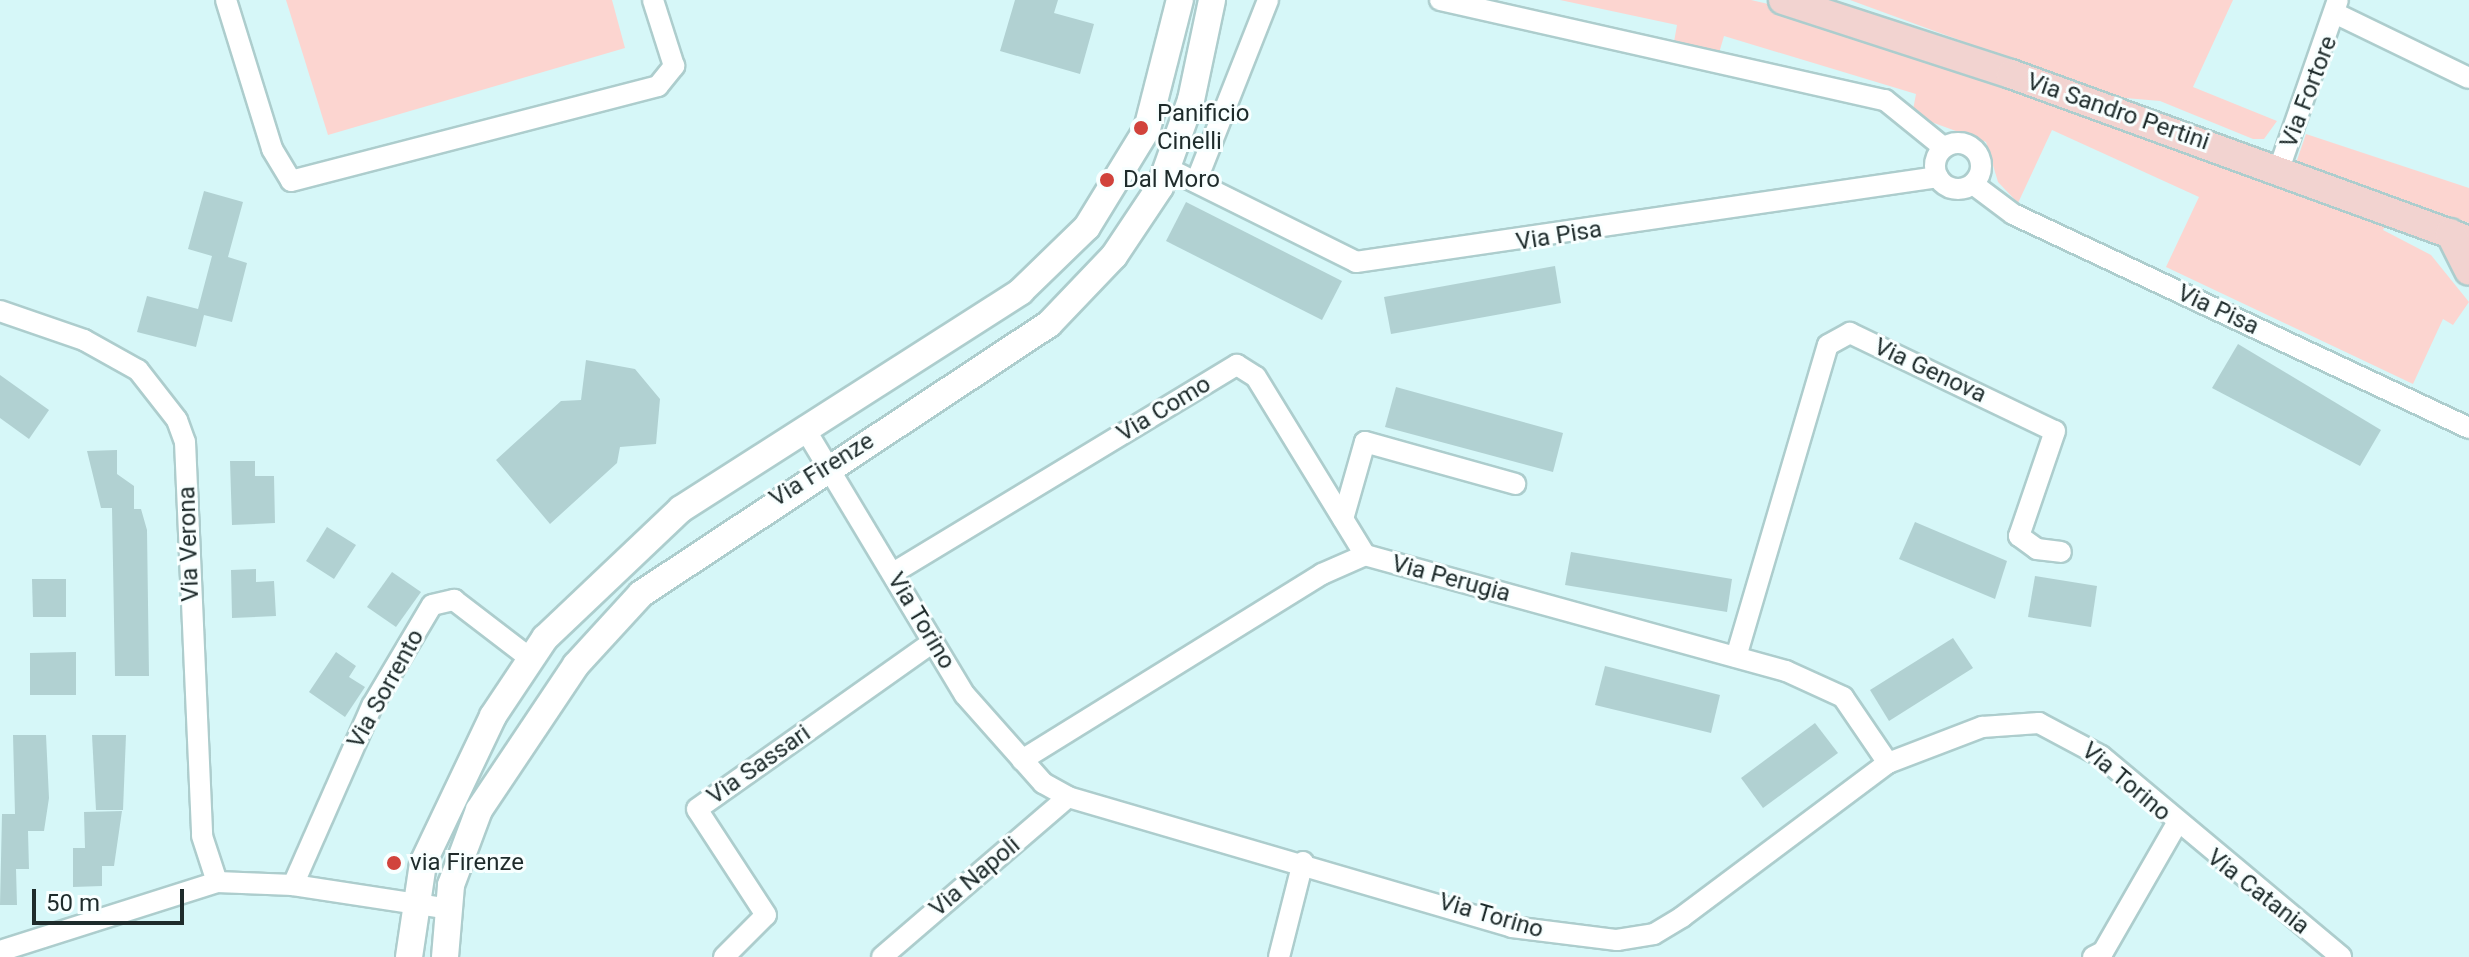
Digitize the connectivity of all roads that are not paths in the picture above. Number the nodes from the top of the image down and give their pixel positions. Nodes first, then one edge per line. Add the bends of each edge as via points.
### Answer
1 (226, 0) edge
2 (653, 0) edge
3 (1180, 0) edge
4 (1212, 0) edge
5 (1268, 0) edge
6 (1440, 0) edge
7 (1783, 0) edge
8 (2338, 8) edge
9 (2469, 78) edge
10 (1943, 147) junction
11 (1167, 168) junction
12 (2279, 169) junction
13 (1938, 177) junction
14 (1196, 182) junction
15 (1973, 184) junction
16 (2459, 237) edge
17 (2469, 271) edge
18 (0, 311) edge
19 (2469, 428) edge
20 (805, 429) junction
21 (829, 466) junction
22 (1515, 484) dead end
23 (1343, 519) junction
24 (2061, 552) dead end
25 (1365, 555) junction
26 (893, 573) junction
27 (933, 642) junction
28 (1736, 657) junction
29 (531, 659) junction
30 (1022, 760) junction
31 (1888, 763) junction
32 (1068, 797) junction
33 (2176, 825) junction
34 (1303, 862) junction
35 (217, 882) junction
36 (293, 885) junction
37 (417, 902) junction
38 (449, 909) junction
39 (0, 951) edge
40 (409, 957) edge
41 (445, 957) edge
42 (724, 957) edge
43 (882, 957) edge
44 (1279, 957) edge
45 (2093, 957) edge
46 (2341, 957) edge

1 - 2 street via 272,149 291,181 658,86 674,66
3 - 20 street, Via Firenze via 1147,129 1087,227 1020,292
4 - 11 street, Via Firenze via 1191,100
5 - 14 street
6 - 10 street via 1885,100
7 - 12 main road, Via Sandro Pertini
8 - 9 street, Via Fortore
8 - 12 street, Via Fortore
10 - 13 street
10 - 15 street via 1966,144 1979,154
11 - 14 street, Via Pisa
11 - 21 street, Via Firenze via 1114,256 1049,324
12 - 16 main road, Via Sandro Pertini
13 - 14 street, Via Pisa via 1356,262
13 - 15 street via 1950,187
15 - 19 street, Via Pisa via 2013,214
16 - 17 main road
18 - 35 street, Via Verona via 84,340 138,370 177,420 185,442 202,836
20 - 21 street, Via Torino
20 - 29 street, Via Firenze via 681,509 610,569
21 - 26 street, Via Torino
21 - 38 street, Via Firenze via 641,594 576,665 479,810
22 - 23 street via 1365,442
23 - 25 street, Via Como
23 - 26 street, Via Como via 1256,377 1237,365
24 - 28 street, Via Genova via 2037,549 2019,536 2055,431 1850,333 1828,345
25 - 28 street, Via Perugia
25 - 30 street, Via Perugia via 1322,574
26 - 27 street, Via Torino
27 - 30 street, Via Torino via 965,695
27 - 42 street, Via Sassari via 697,809 766,915
28 - 31 street, Via Perugia via 1843,697
29 - 36 street, Via Sorrento via 454,600 432,605 372,706
29 - 37 street, Via Firenze via 493,716 423,863
30 - 32 street, Via Torino
31 - 33 street, Via Torino via 1982,727 2039,723 2101,756
31 - 34 street, Via Torino via 1654,934 1583,940 1512,927
32 - 34 street, Via Torino
32 - 43 street, Via Napoli
33 - 45 street, Via Torino
33 - 46 street, Via Catania
34 - 44 street
35 - 36 street
35 - 39 street
36 - 37 street
37 - 38 street
37 - 40 street, Via Firenze
38 - 41 street, Via Firenze

